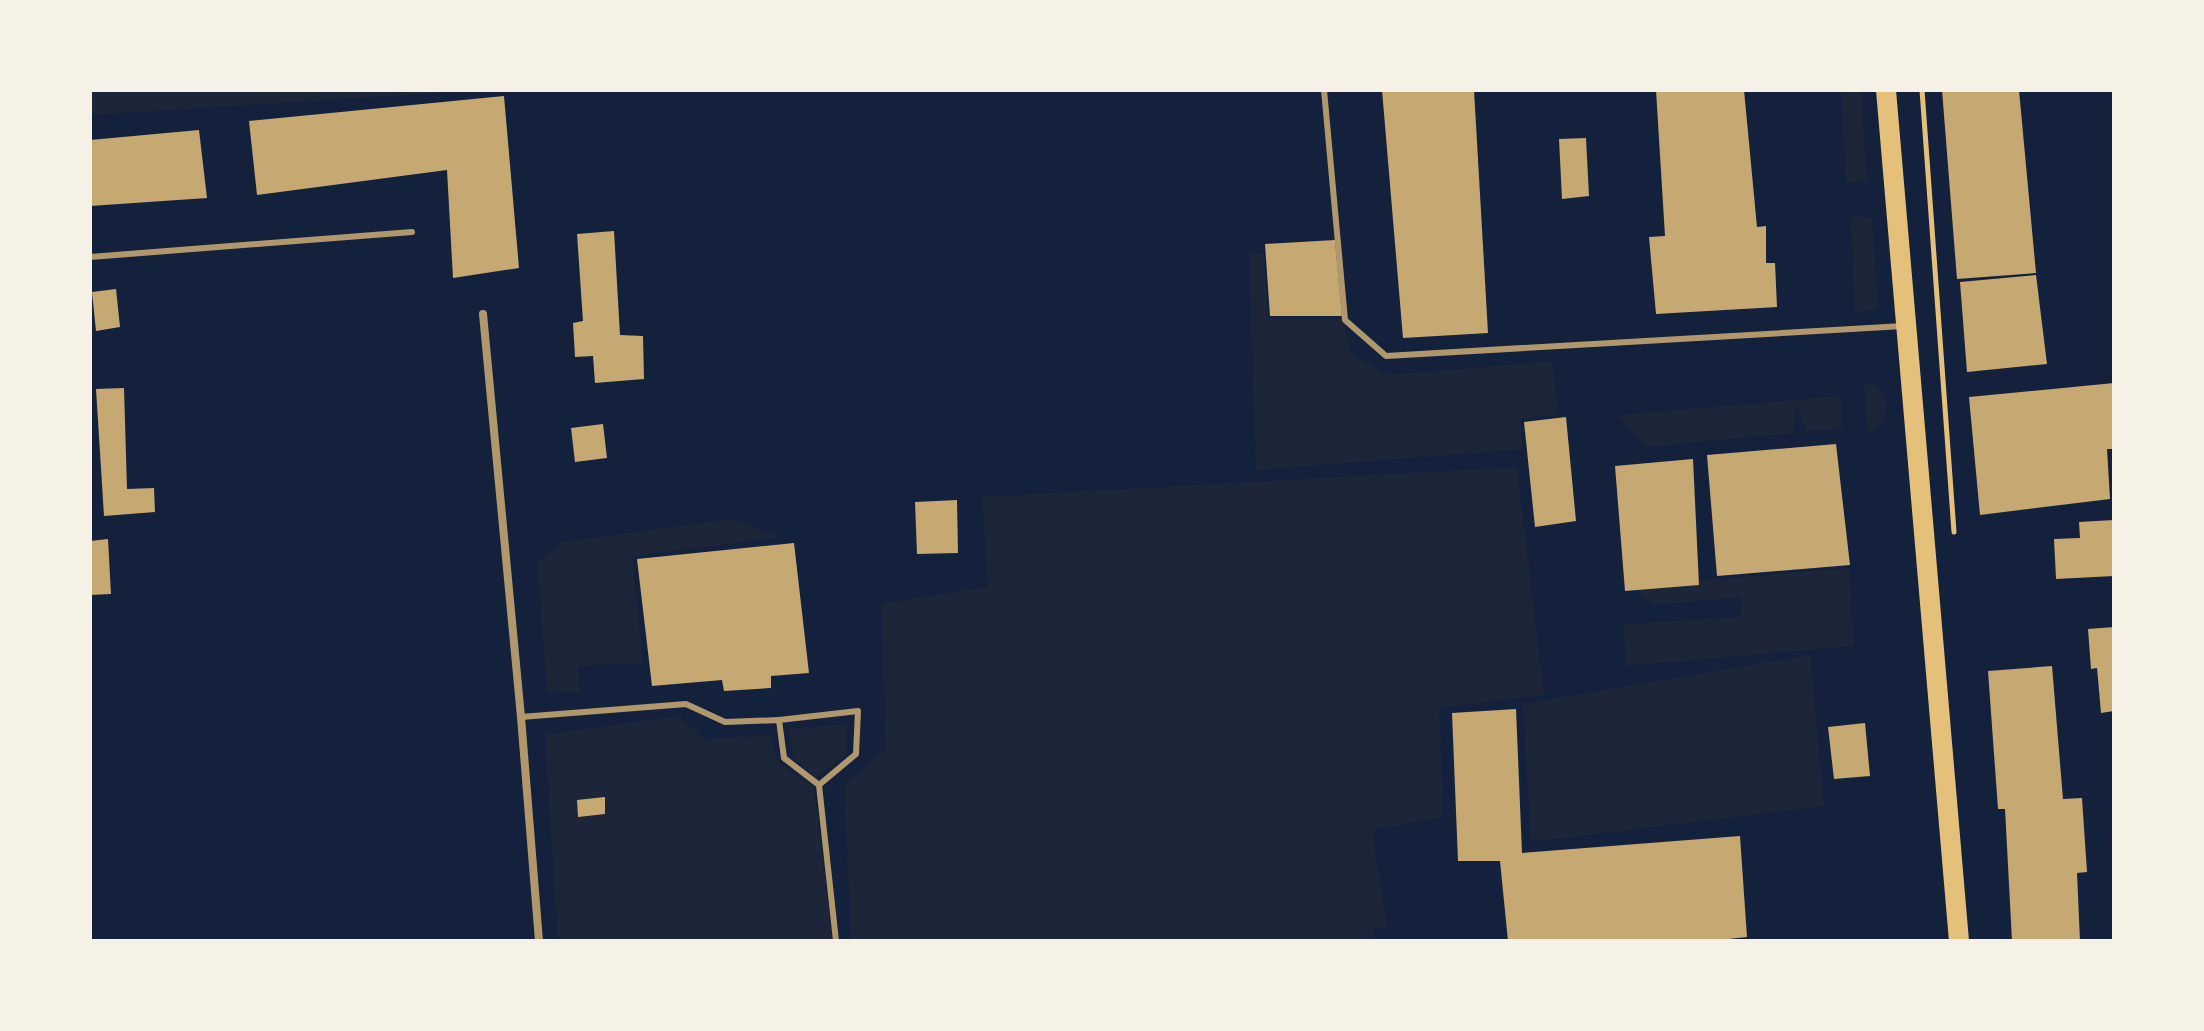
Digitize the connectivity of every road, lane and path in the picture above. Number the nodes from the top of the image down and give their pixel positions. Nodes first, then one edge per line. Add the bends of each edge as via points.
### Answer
1 (1324, 90) edge
2 (1886, 90) edge
3 (1922, 90) edge
4 (412, 232) dead end
5 (90, 257) edge
6 (483, 314) dead end
7 (1906, 325) junction
8 (1955, 547) dead end
9 (521, 717) junction
10 (779, 720) junction
11 (819, 785) junction
12 (539, 941) edge
13 (836, 941) edge
14 (1959, 941) edge

1 - 7 lane via 1345,320 1386,356
2 - 7 main road
3 - 8 path
4 - 5 lane
6 - 9 street
7 - 14 main road
9 - 10 lane via 686,704 725,722
9 - 12 street
10 - 11 lane via 784,758
10 - 11 lane via 858,711 856,754
11 - 13 lane

